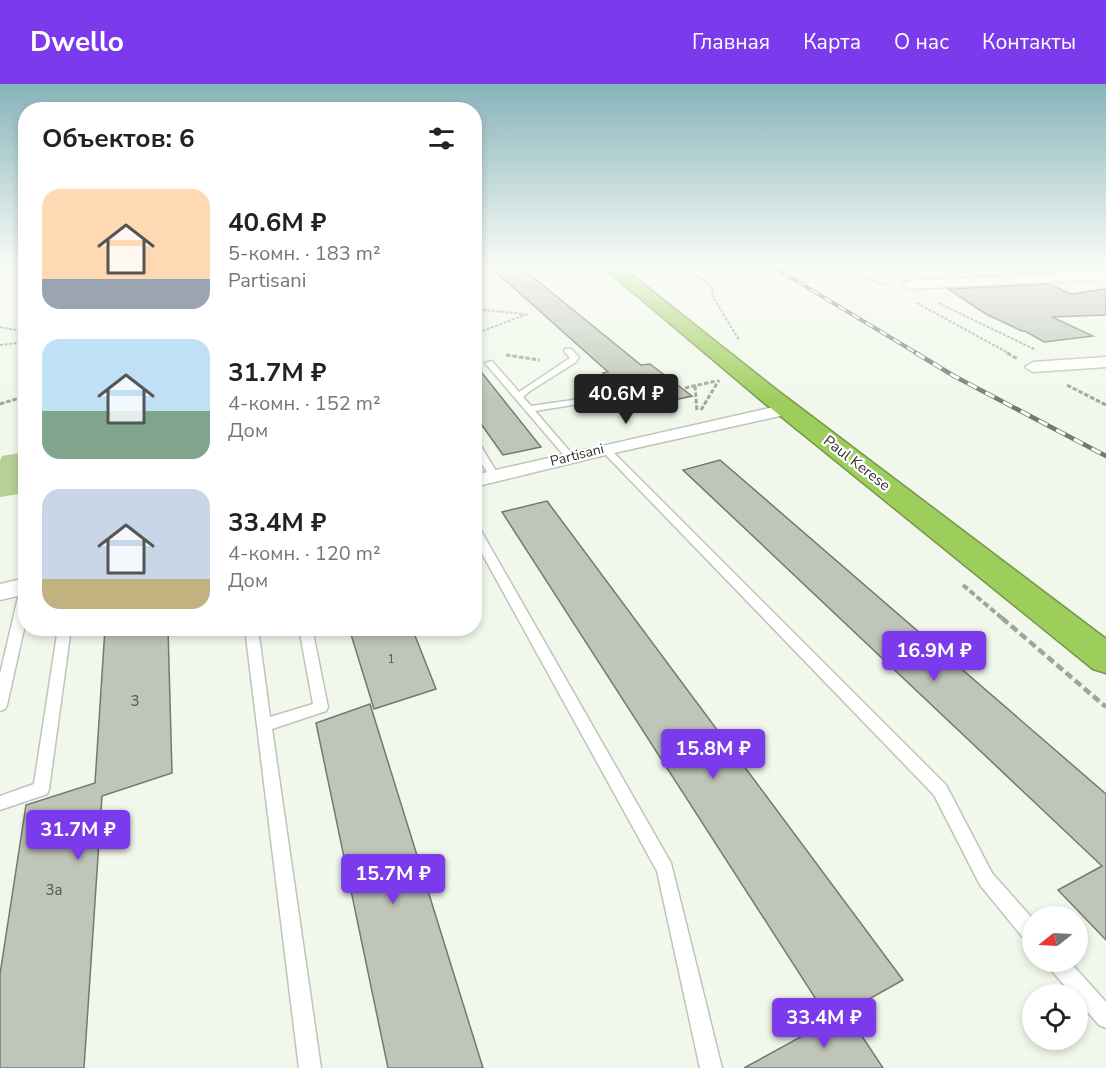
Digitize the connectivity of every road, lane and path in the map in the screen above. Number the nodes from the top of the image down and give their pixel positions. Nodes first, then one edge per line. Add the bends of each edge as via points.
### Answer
1 (495, 311) edge
2 (666, 311) edge
3 (932, 311) edge
4 (954, 311) edge
5 (0, 327) edge
6 (18, 330) edge
7 (482, 331) edge
8 (18, 343) edge
9 (0, 345) edge
10 (568, 351) dead end
11 (499, 354) dead end
12 (1106, 362) edge
13 (489, 363) dead end
14 (1076, 364) junction
15 (561, 366) junction
16 (1033, 367) junction
17 (695, 386) junction
18 (686, 388) dead end
19 (519, 397) junction
20 (591, 399) dead end
21 (18, 400) edge
22 (0, 404) edge
23 (1106, 405) edge
24 (529, 409) junction
25 (787, 409) junction
26 (605, 448) junction
27 (482, 456) edge
28 (570, 457) junction
29 (494, 476) junction
30 (482, 479) edge
31 (482, 543) edge
32 (18, 589) edge
33 (0, 592) edge
34 (18, 623) edge
35 (64, 636) edge
36 (252, 636) edge
37 (307, 636) edge
38 (1106, 659) edge
39 (0, 705) edge
40 (264, 724) junction
41 (0, 803) edge
42 (1022, 921) edge
43 (1066, 972) edge
44 (1106, 1018) edge
45 (310, 1068) edge
46 (711, 1068) edge

1 - 7 path via 528,314
2 - 25 highway, Paul Kerese
3 - 16 path
4 - 14 path via 1050,358
5 - 6 path
8 - 9 path
10 - 15 lane via 575,357
11 - 15 path
12 - 14 street
13 - 19 lane
14 - 16 street
15 - 19 lane
16 - 23 path
17 - 17 path via 697,405 698,414 720,380
17 - 18 path
19 - 24 lane
20 - 24 lane
21 - 22 path
24 - 28 lane
25 - 26 street, Partisani
25 - 38 highway, Paul Kerese
26 - 28 street, Partisani
26 - 42 lane via 940,790 986,879
27 - 29 lane
28 - 29 street, Partisani
29 - 30 street, Partisani
31 - 46 lane via 665,869
32 - 33 street
34 - 39 lane
35 - 41 lane via 41,789
36 - 40 lane
37 - 40 lane via 321,707
40 - 45 lane
43 - 44 lane

